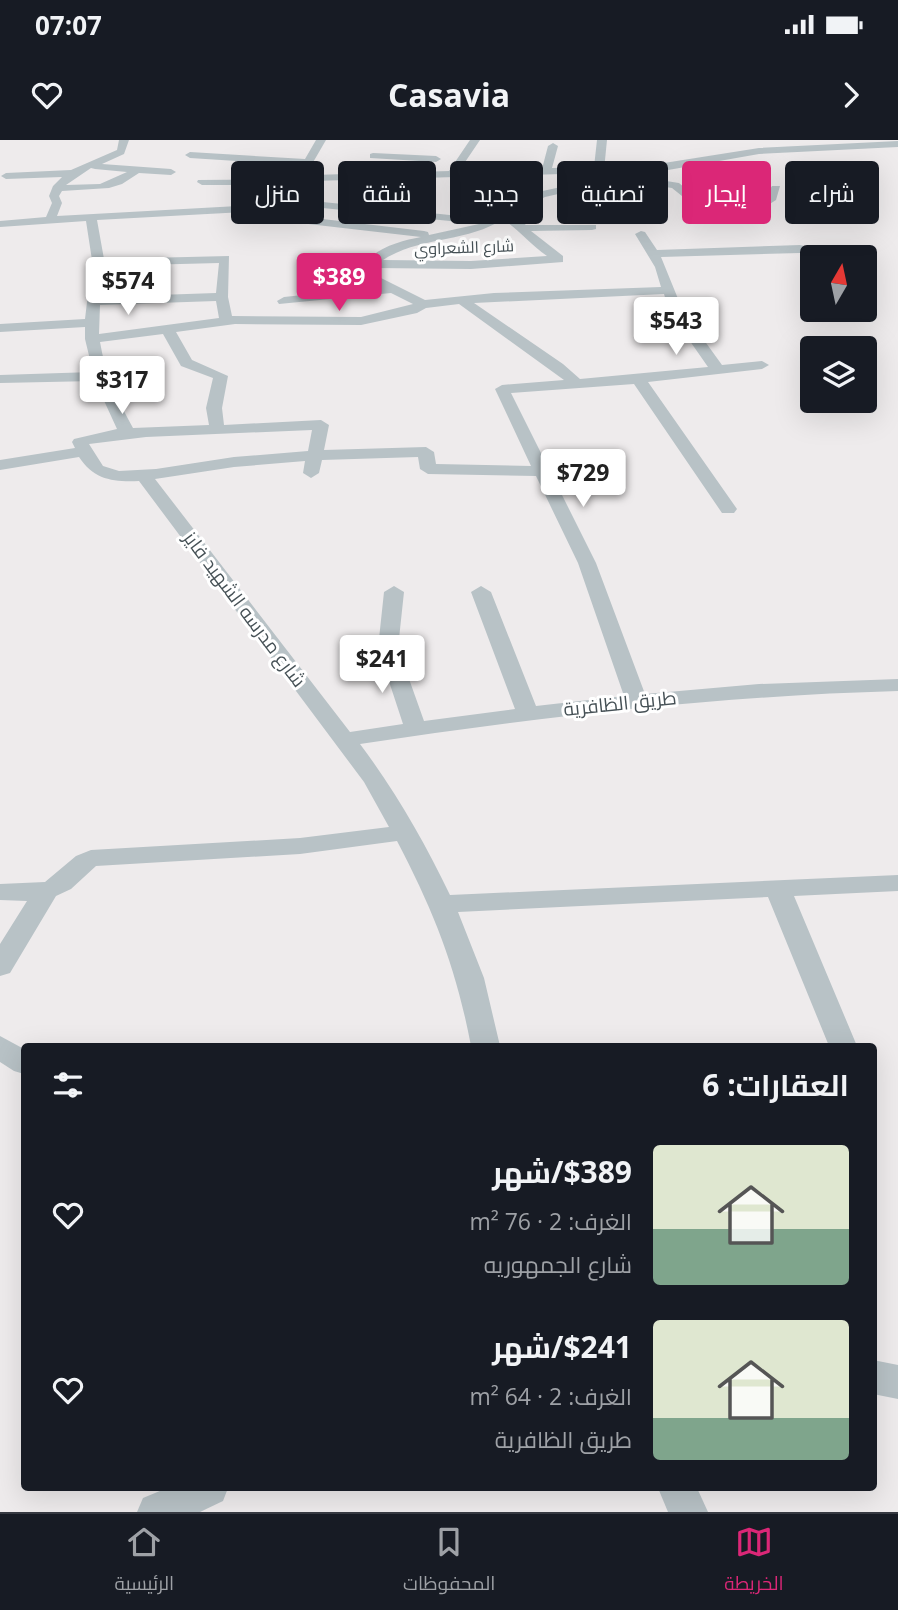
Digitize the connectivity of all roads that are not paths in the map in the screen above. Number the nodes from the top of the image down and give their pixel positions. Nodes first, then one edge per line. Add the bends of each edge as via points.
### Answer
1 (124, 140) edge
2 (321, 140) edge
3 (475, 140) edge
4 (602, 140) edge
5 (748, 140) edge
6 (898, 144) edge
7 (553, 146) dead end
8 (759, 151) junction
9 (190, 155) dead end
10 (373, 156) dead end
11 (292, 161) edge
12 (310, 161) edge
13 (434, 161) edge
14 (461, 161) edge
15 (600, 161) edge
16 (86, 165) junction
17 (668, 165) edge
18 (137, 169) junction
19 (543, 171) edge
20 (546, 171) junction
21 (557, 171) edge
22 (171, 172) dead end
23 (74, 173) junction
24 (3, 179) edge
25 (202, 182) dead end
26 (231, 183) edge
27 (668, 183) edge
28 (57, 188) junction
29 (776, 188) dead end
30 (324, 207) edge
31 (231, 209) edge
32 (91, 217) junction
33 (50, 220) junction
34 (324, 223) edge
35 (0, 224) edge
36 (499, 224) edge
37 (515, 224) edge
38 (592, 228) dead end
39 (497, 231) junction
40 (526, 233) junction
41 (641, 234) dead end
42 (444, 236) junction
43 (800, 249) edge
44 (653, 254) junction
45 (98, 263) junction
46 (370, 264) junction
47 (391, 289) junction
48 (670, 290) junction
49 (222, 297) junction
50 (461, 300) junction
51 (92, 301) junction
52 (423, 304) junction
53 (282, 320) junction
54 (226, 321) junction
55 (92, 323) junction
56 (0, 328) edge
57 (168, 330) junction
58 (92, 339) junction
59 (762, 365) dead end
60 (718, 370) junction
61 (100, 376) junction
62 (0, 379) edge
63 (639, 379) junction
64 (576, 383) junction
65 (217, 430) junction
66 (128, 433) junction
67 (85, 451) junction
68 (0, 465) edge
69 (313, 465) junction
70 (543, 471) junction
71 (143, 475) junction
72 (728, 509) dead end
73 (394, 592) dead end
74 (481, 592) dead end
75 (898, 685) edge
76 (636, 700) junction
77 (528, 714) junction
78 (416, 729) junction
79 (344, 740) junction
80 (406, 832) junction
81 (898, 883) edge
82 (778, 889) junction
83 (0, 892) edge
84 (46, 892) junction
85 (441, 904) junction
86 (0, 966) edge
87 (485, 1043) edge
88 (842, 1043) edge
89 (0, 1047) edge
90 (21, 1061) edge
91 (877, 1378) edge
92 (898, 1382) edge
93 (202, 1491) edge
94 (678, 1491) edge
95 (157, 1512) edge
96 (688, 1512) edge

1 - 16 street via 119,153
2 - 12 street
3 - 14 street
4 - 15 street
5 - 8 street
6 - 8 street
7 - 20 street
8 - 17 street
9 - 11 street
10 - 13 street via 438,154
16 - 18 street
16 - 23 street
18 - 22 street
18 - 28 street via 100,189
19 - 20 street
20 - 21 street
23 - 24 street
23 - 28 street
25 - 26 street
27 - 29 street via 715,210 765,204
28 - 33 street via 54,196 58,203
30 - 39 street
31 - 32 street
32 - 33 street
32 - 45 street
33 - 35 street
34 - 42 street
36 - 39 street
37 - 40 street
38 - 40 street
39 - 40 street
39 - 42 street
40 - 46 street, شارع الشعراوي via 559,259 471,265 413,259
41 - 44 street
42 - 46 street via 405,244
43 - 44 street
44 - 48 street
45 - 49 street via 225,259
45 - 51 street
46 - 47 street via 368,272 373,279
47 - 52 street
47 - 53 street via 285,295
48 - 50 street
48 - 60 street via 676,311
49 - 51 street
49 - 54 street
50 - 52 street
50 - 64 street
51 - 55 street
52 - 53 street via 361,321
53 - 54 street
54 - 57 street
55 - 56 street
55 - 58 street
57 - 58 street
57 - 65 street via 186,363 221,376 214,408
58 - 61 street
59 - 60 street
60 - 63 street
61 - 62 street
61 - 66 street
63 - 64 street
63 - 72 street
64 - 70 street via 502,389
65 - 66 street
65 - 69 street via 321,425
66 - 67 street via 84,439 80,442
67 - 68 street
67 - 71 street via 102,474
69 - 70 street via 426,452 428,469
69 - 71 street via 251,459
70 - 76 street via 587,563
71 - 79 street, شارع مدرسه الشهيد فايز
73 - 78 street via 388,648
74 - 77 street
75 - 76 street, طريق الظافرية
76 - 77 street, طريق الظافرية
77 - 78 street, طريق الظافرية
78 - 79 street, طريق الظافرية
79 - 80 street, شارع مدرسه الشهيد فايز via 375,779
80 - 84 street via 300,846 90,858 60,886
80 - 85 street, شارع مدرسه الشهيد فايز
81 - 82 street
82 - 85 street
82 - 88 street
83 - 84 street
84 - 86 street
85 - 87 street, شارع مدرسه الشهيد فايز via 479,1008
89 - 90 street
91 - 92 street
93 - 95 street
94 - 96 street

